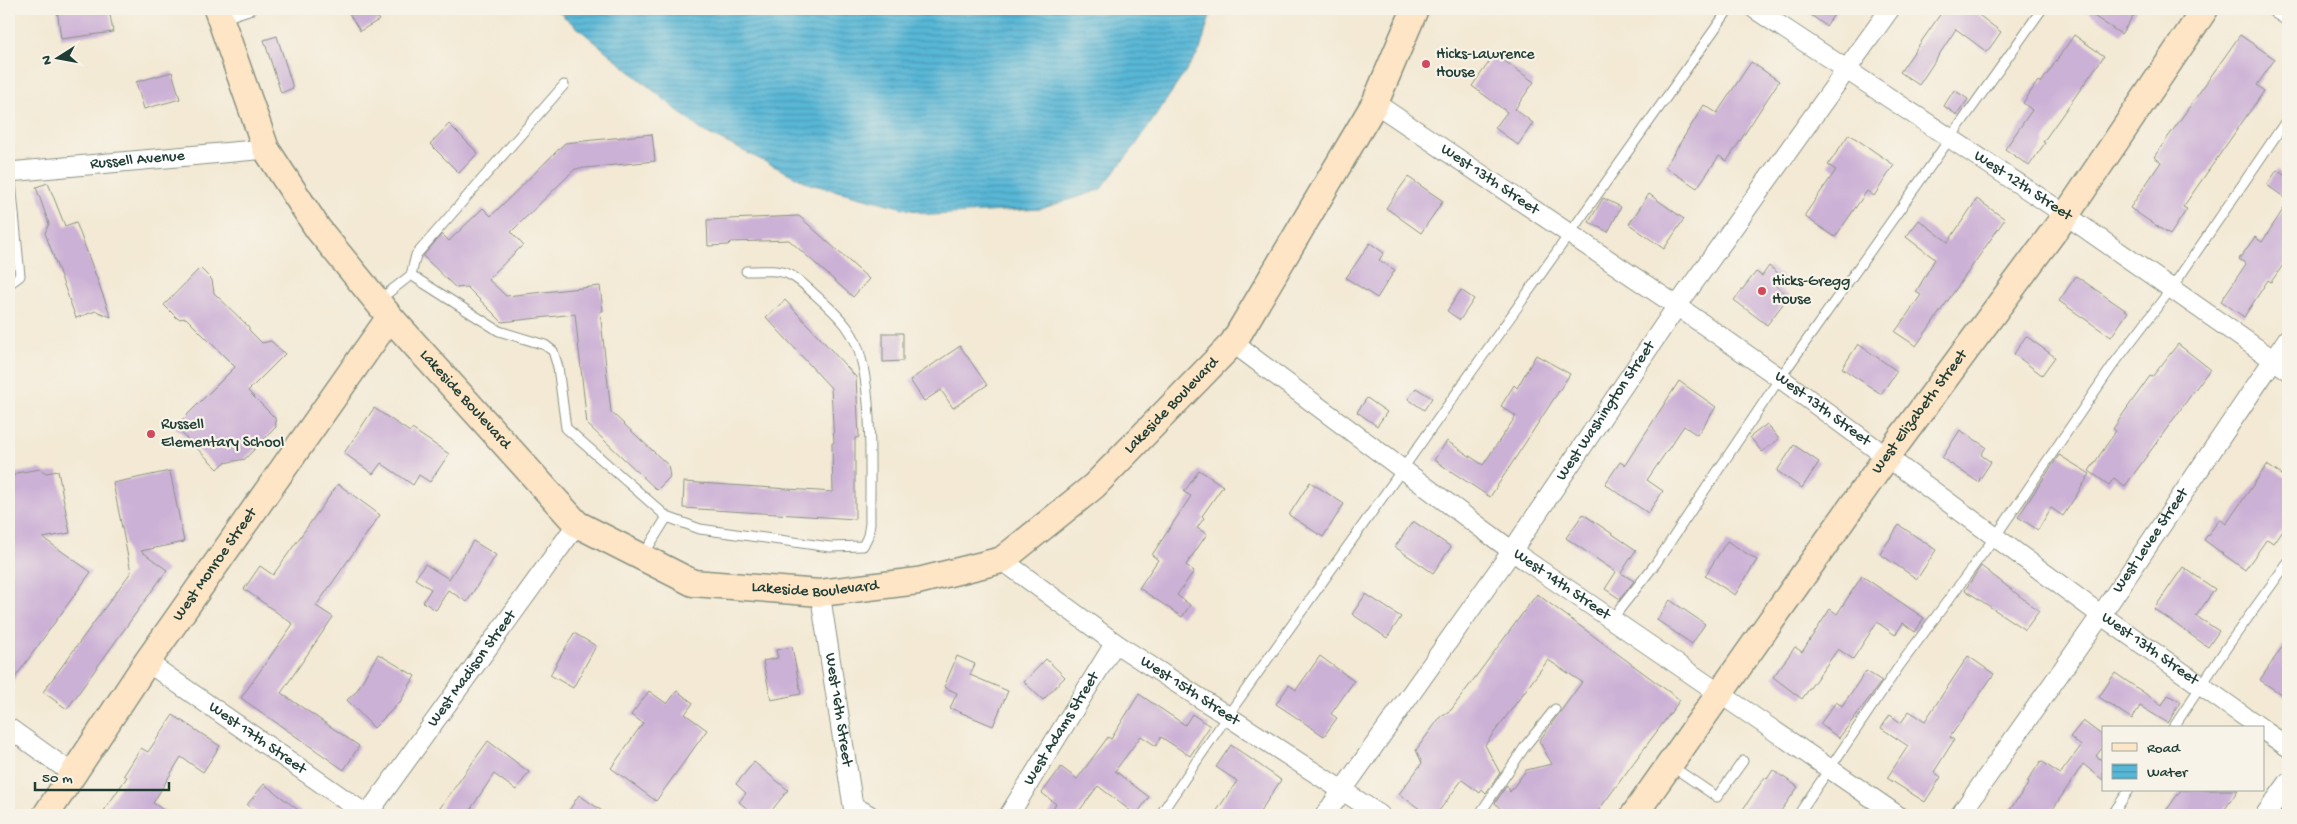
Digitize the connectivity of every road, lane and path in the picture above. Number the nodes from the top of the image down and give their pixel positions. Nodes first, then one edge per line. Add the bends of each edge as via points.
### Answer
1 (252, 9) edge
2 (1415, 9) edge
3 (1729, 9) edge
4 (1754, 9) edge
5 (1890, 9) edge
6 (2042, 9) edge
7 (2205, 9) edge
8 (2277, 9) edge
9 (219, 14) edge
10 (2288, 16) edge
11 (1847, 69) junction
12 (564, 85) dead end
13 (1376, 103) junction
14 (2288, 118) edge
15 (1952, 139) junction
16 (266, 149) junction
17 (10, 172) edge
18 (2066, 215) junction
19 (12, 233) edge
20 (1570, 235) junction
21 (746, 271) dead end
22 (411, 275) junction
23 (9, 284) edge
24 (2171, 288) junction
25 (1677, 306) junction
26 (383, 309) junction
27 (2288, 338) edge
28 (1234, 342) junction
29 (2281, 365) edge
30 (1780, 378) junction
31 (1886, 458) junction
32 (1404, 470) junction
33 (667, 517) junction
34 (577, 524) junction
35 (1995, 537) junction
36 (1512, 551) junction
37 (642, 557) junction
38 (1002, 560) junction
39 (2288, 562) edge
40 (820, 593) junction
41 (2101, 615) junction
42 (1612, 619) junction
43 (1116, 643) junction
44 (147, 662) junction
45 (2202, 686) junction
46 (1722, 693) junction
47 (1555, 709) dead end
48 (1228, 716) junction
49 (2174, 726) edge
50 (2258, 726) edge
51 (9, 728) edge
52 (2264, 730) edge
53 (2288, 747) edge
54 (1744, 761) dead end
55 (1670, 765) junction
56 (1830, 769) junction
57 (73, 774) junction
58 (2288, 783) edge
59 (1344, 790) junction
60 (2128, 792) edge
61 (848, 810) edge
62 (46, 815) edge
63 (367, 815) edge
64 (869, 815) edge
65 (1009, 815) edge
66 (1160, 815) edge
67 (1325, 815) edge
68 (1380, 815) edge
69 (1479, 815) edge
70 (1634, 815) edge
71 (1798, 815) edge
72 (1897, 815) edge
73 (1960, 815) edge
74 (2112, 815) edge
75 (2266, 815) edge

1 - 9 lane
2 - 13 street, Lakeside Boulevard
3 - 20 lane
4 - 11 street, West 12th Street
5 - 11 street, West Washington Street
6 - 15 lane
7 - 18 street, West Elizabeth Street
8 - 10 street
9 - 16 street, Lakeside Boulevard
11 - 15 street, West 12th Street
11 - 25 street, West Washington Street
12 - 22 lane via 416,255
13 - 20 street, West 13th Street
13 - 28 street, Lakeside Boulevard
14 - 24 lane
15 - 18 street, West 12th Street
15 - 30 lane
16 - 17 street, Russell Avenue
16 - 26 street, Lakeside Boulevard via 318,230
17 - 19 lane
18 - 24 street, West 12th Street
18 - 31 street, West Elizabeth Street
19 - 23 lane via 20,276
20 - 25 street, West 13th Street
20 - 32 lane
21 - 33 lane via 780,270 794,275 850,331 867,388 868,536 863,546 830,547 700,529
22 - 26 lane
22 - 33 lane via 499,331 545,345 553,351 566,428
24 - 29 street, West 12th Street
24 - 35 lane via 2113,365
25 - 30 street, West 13th Street
25 - 36 street, West Washington Street
26 - 34 street, Lakeside Boulevard
26 - 44 street, West Monroe Street
27 - 29 street, West Levee Street
28 - 32 street, West 14th Street
28 - 38 street, Lakeside Boulevard via 1094,486
29 - 41 street, West Levee Street
30 - 31 street, West 13th Street
30 - 42 lane via 1656,563
31 - 35 street, West 13th Street
31 - 46 street, West Elizabeth Street
32 - 36 street, West 14th Street
32 - 48 lane
33 - 37 lane
34 - 37 street, Lakeside Boulevard
34 - 63 street, West Madison Street
35 - 41 street, West 13th Street
35 - 56 lane via 1900,665
36 - 42 street, West 14th Street
36 - 59 street, West Washington Street
37 - 40 street, Lakeside Boulevard via 693,583
38 - 40 street, Lakeside Boulevard via 918,581
38 - 43 street, West 15th Street
39 - 45 lane
40 - 61 street, West 16th Street
41 - 45 street, West 13th Street
41 - 73 street, West Levee Street
42 - 46 street, West 14th Street
43 - 48 street, West 15th Street
43 - 65 street, West Adams Street
44 - 57 street, West Monroe Street
44 - 63 street, West 17th Street
45 - 49 lane
45 - 50 street, West 13th Street
46 - 55 street, West Elizabeth Street
46 - 56 street, West 14th Street
47 - 69 lane via 1526,745
48 - 59 street, West 15th Street
48 - 66 lane
51 - 57 street
52 - 53 street, West 13th Street
54 - 55 lane via 1716,797
55 - 70 street, West Elizabeth Street
56 - 71 lane
56 - 72 street, West 14th Street
57 - 62 street, West Monroe Street
58 - 75 street
59 - 67 street, West Washington Street
59 - 68 street, West 15th Street
60 - 74 lane
61 - 64 street, West 16th Street

